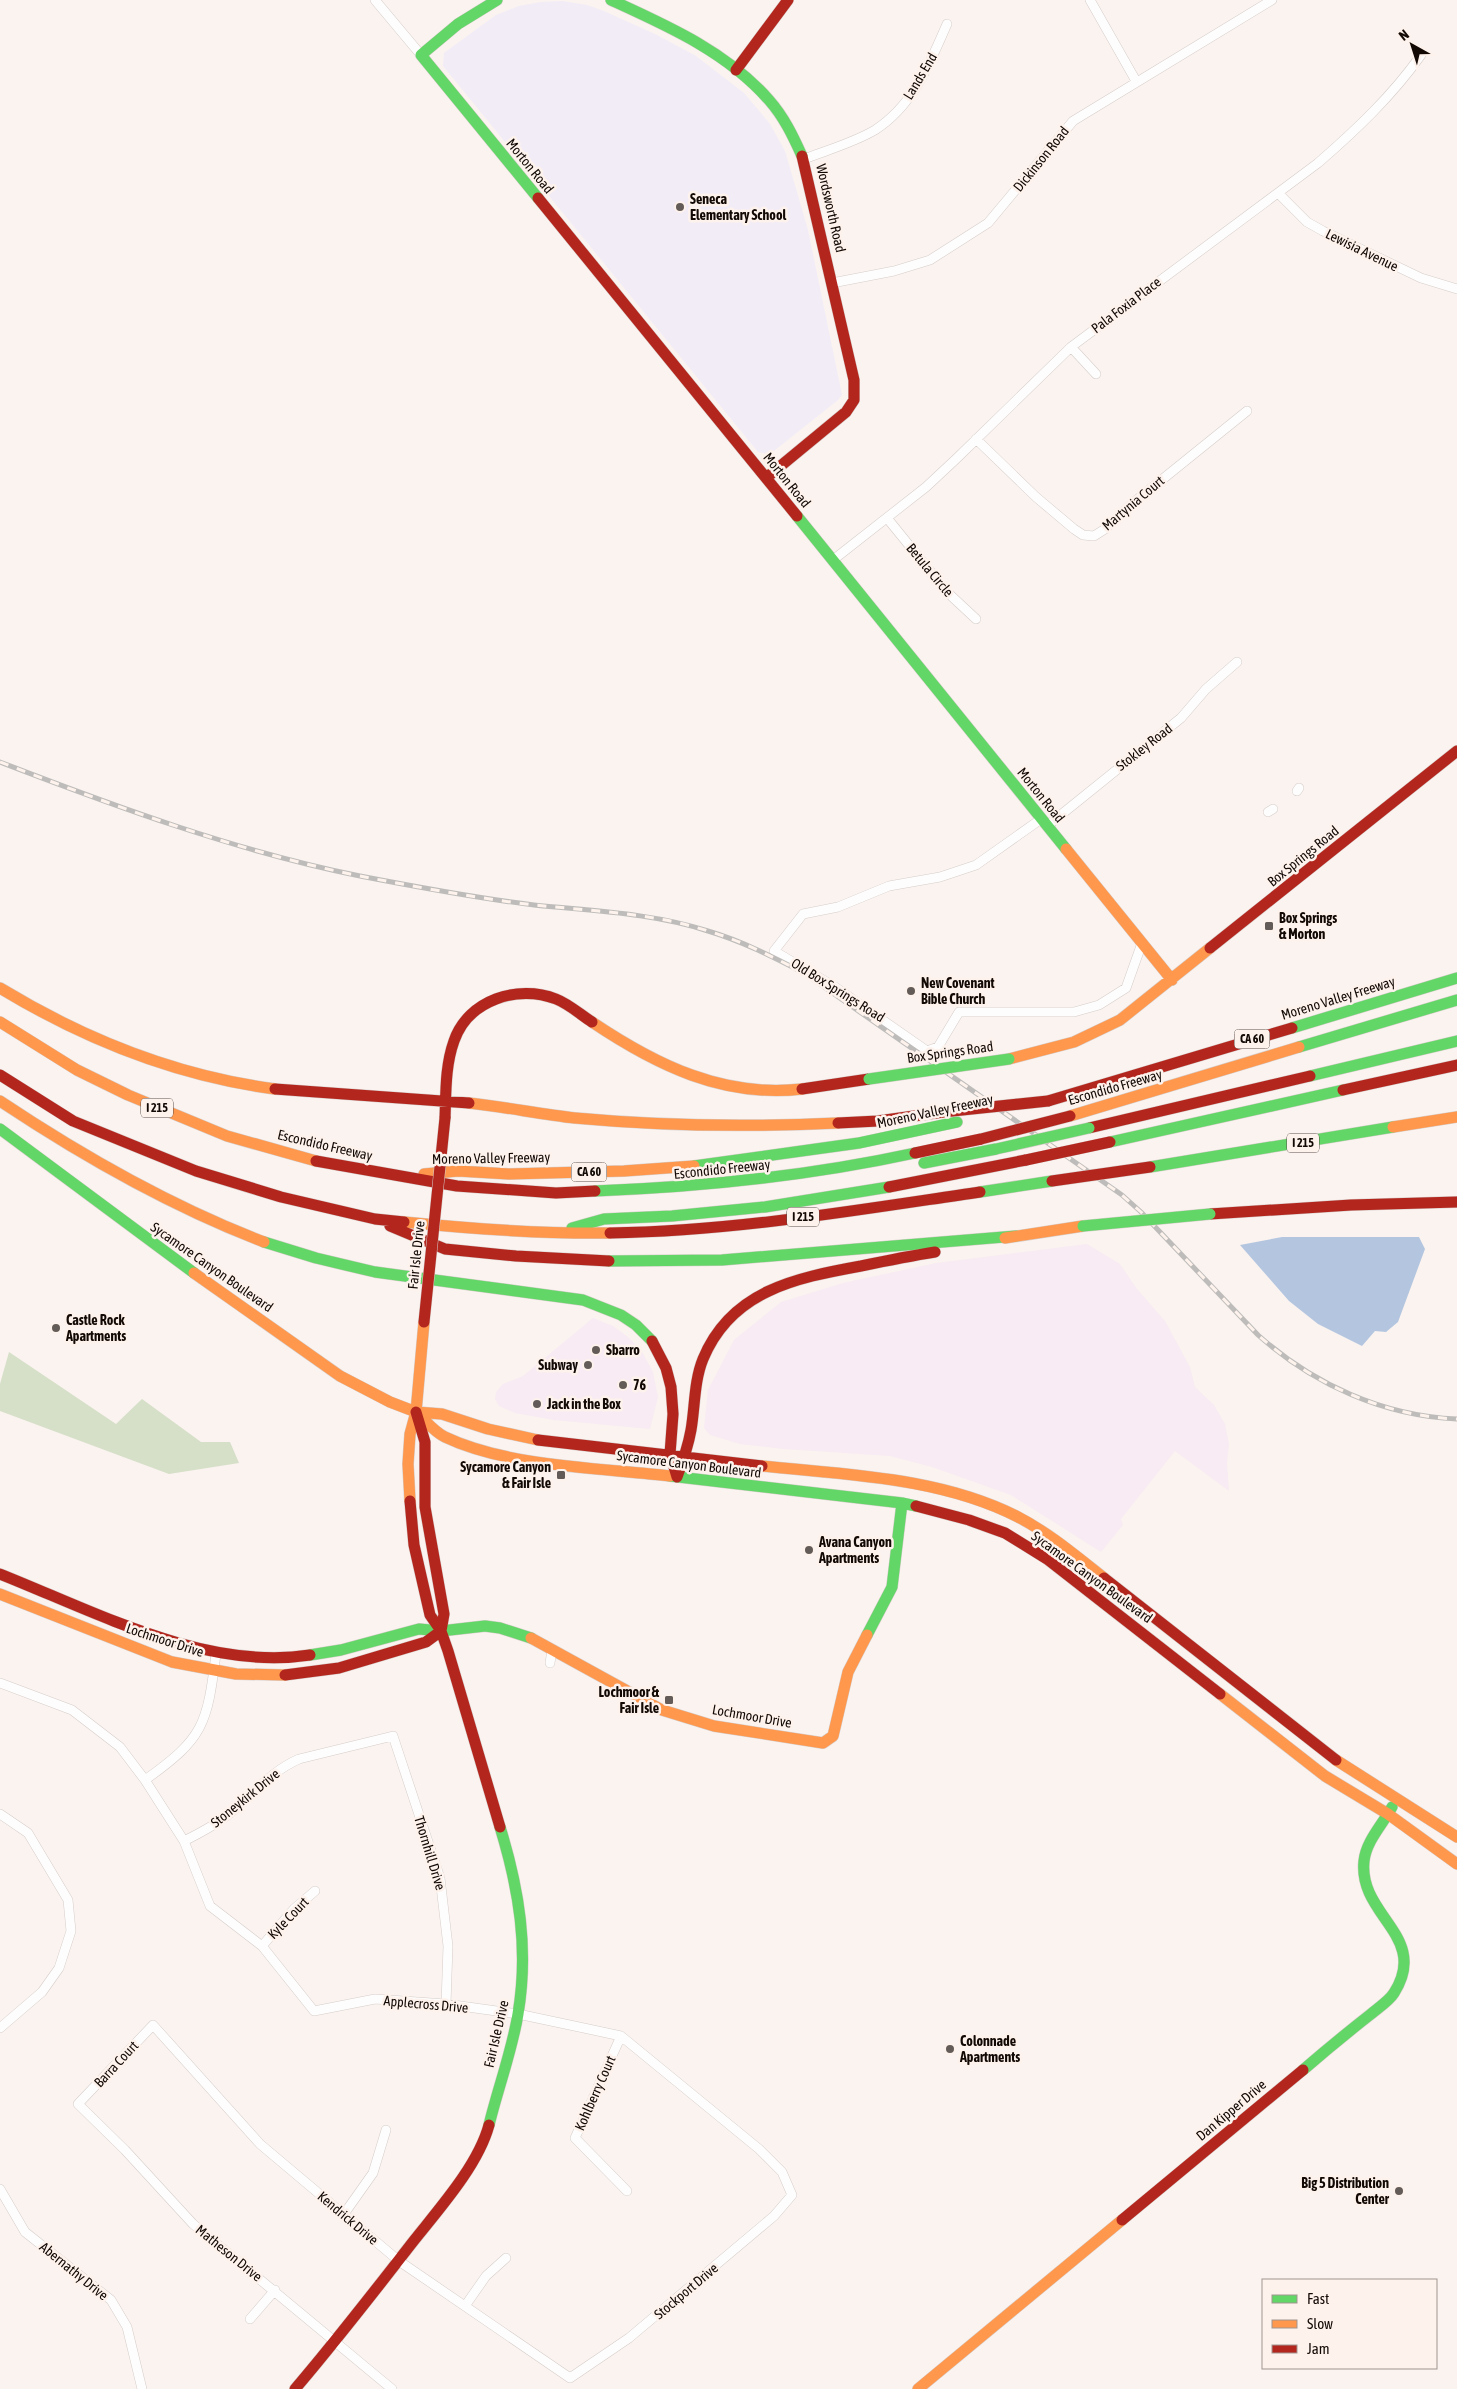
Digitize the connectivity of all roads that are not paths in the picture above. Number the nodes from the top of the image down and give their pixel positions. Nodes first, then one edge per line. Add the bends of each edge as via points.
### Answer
1 (375, 0) edge
2 (497, 0) edge
3 (611, 0) edge
4 (788, 0) edge
5 (1090, 0) edge
6 (1271, 0) edge
7 (947, 24) dead end
8 (420, 55) junction
9 (1421, 55) dead end
10 (736, 70) junction
11 (1136, 81) junction
12 (804, 159) junction
13 (1278, 193) junction
14 (832, 283) junction
15 (1456, 285) edge
16 (1071, 347) junction
17 (1096, 374) dead end
18 (1247, 411) dead end
19 (976, 439) junction
20 (766, 478) junction
21 (887, 518) junction
22 (834, 560) junction
23 (976, 619) dead end
24 (1238, 662) dead end
25 (1457, 751) edge
26 (1044, 823) junction
27 (1142, 944) junction
28 (1457, 978) edge
29 (1172, 980) junction
30 (0, 988) edge
31 (1457, 1000) edge
32 (0, 1022) edge
33 (1457, 1041) edge
34 (1457, 1065) edge
35 (0, 1075) edge
36 (0, 1101) edge
37 (446, 1101) junction
38 (1048, 1101) junction
39 (1457, 1116) edge
40 (0, 1129) edge
41 (326, 1164) junction
42 (402, 1176) junction
43 (745, 1192) dead end
44 (717, 1195) dead end
45 (1457, 1202) edge
46 (375, 1219) junction
47 (553, 1234) junction
48 (1016, 1236) junction
49 (416, 1412) junction
50 (670, 1454) junction
51 (685, 1456) junction
52 (677, 1477) junction
53 (902, 1504) junction
54 (0, 1574) edge
55 (0, 1594) edge
56 (441, 1631) junction
57 (552, 1650) junction
58 (216, 1654) junction
59 (550, 1664) dead end
60 (214, 1671) junction
61 (0, 1683) edge
62 (393, 1736) joint
63 (146, 1780) junction
64 (1398, 1798) junction
65 (0, 1814) edge
66 (1388, 1814) junction
67 (1457, 1837) edge
68 (184, 1841) junction
69 (1457, 1864) edge
70 (315, 1891) dead end
71 (262, 1946) junction
72 (446, 2004) junction
73 (518, 2014) junction
74 (153, 2025) joint
75 (0, 2028) edge
76 (621, 2036) junction
77 (78, 2104) joint
78 (386, 2130) dead end
79 (0, 2189) edge
80 (626, 2191) dead end
81 (792, 2195) joint
82 (344, 2214) junction
83 (506, 2258) dead end
84 (399, 2261) junction
85 (275, 2290) junction
86 (465, 2306) junction
87 (250, 2319) dead end
88 (335, 2342) junction
89 (570, 2378) joint
90 (142, 2389) edge
91 (295, 2389) edge
92 (392, 2389) edge
93 (918, 2389) edge

1 - 8 street, Morton Road
2 - 8 main road via 465,19
3 - 10 main road, Wordsworth Road via 683,33
4 - 10 main road
5 - 11 street
6 - 11 street, Dickinson Road
7 - 12 street, Lands End via 915,90 897,112 875,130
8 - 20 main road, Morton Road
9 - 13 street, Pala Foxia Place via 1355,132
10 - 12 main road, Wordsworth Road via 770,101 786,123
11 - 14 street, Dickinson Road via 1073,121 988,223 930,260
12 - 14 main road, Wordsworth Road
13 - 15 street, Lewisia Avenue via 1307,222 1323,231 1421,278
13 - 16 street, Pala Foxia Place
14 - 20 main road, Wordsworth Road via 854,380 854,400 846,412
16 - 17 street
16 - 19 street, Pala Foxia Place
18 - 19 street, Martynia Court via 1094,536 1083,536 1074,530
19 - 21 street, Pala Foxia Place
20 - 22 main road, Morton Road
21 - 22 street, Pala Foxia Place
21 - 23 street, Betula Circle via 947,592
22 - 26 main road, Morton Road
24 - 26 street, Stokley Road via 1181,718
25 - 29 main road, Box Springs Road
26 - 27 main road, Morton Road
26 - 27 street, Old Box Springs Road via 976,865 940,877 889,886 838,907 803,914 774,951 835,987 928,1051 938,1047 959,1012 1074,1012 1099,1004 1126,988
27 - 29 main road, Morton Road
28 - 38 main road, Moreno Valley Freeway / CA 60
29 - 37 main road, Box Springs Road, bridge via 1132,1012 1074,1042 1009,1059 782,1090 751,1090 704,1082 662,1066 559,1000 528,992 493,999 458,1029 449,1066
30 - 37 main road via 36,1010 93,1037 185,1069 262,1087
31 - 42 main road, Escondido Freeway / I 215, bridge via 1070,1116 865,1164 780,1178 685,1188 556,1193 458,1186
32 - 41 main road, Escondido Freeway / I 215 via 77,1070 198,1126
33 - 43 main road, bridge via 996,1149 903,1168
34 - 47 main road, bridge via 1026,1160 863,1192 765,1207 604,1219
35 - 46 main road, I 215 via 73,1121 196,1171 281,1197
36 - 50 main road via 90,1160 231,1232 306,1256 366,1270 583,1300 628,1317 644,1330 665,1363 674,1411
37 - 38 main road, bridge via 587,1118 740,1125 859,1122
37 - 49 main road, Fair Isle Drive, bridge
38 - 42 main road, Moreno Valley Freeway / CA 60, bridge via 859,1143 696,1166 509,1174 458,1171
39 - 47 main road, I 215, bridge via 1150,1167 761,1224 668,1232
40 - 49 main road, Sycamore Canyon Boulevard via 323,1365 390,1402
41 - 42 main road, Escondido Freeway / I 215
41 - 44 main road via 371,1178 418,1187 531,1199 641,1200
45 - 48 main road, bridge via 1210,1214
46 - 47 main road, I 215
46 - 48 main road via 445,1249 635,1262 722,1260
48 - 51 main road via 801,1277 767,1289 748,1301 722,1327 703,1358
49 - 50 main road, Sycamore Canyon Boulevard via 442,1414 533,1439
49 - 52 main road, Sycamore Canyon Boulevard via 443,1436 499,1455
49 - 56 main road, Fair Isle Drive via 425,1442 425,1507 444,1614
49 - 56 main road, Fair Isle Drive via 410,1434 408,1464 414,1545 430,1615
50 - 51 main road, Sycamore Canyon Boulevard
50 - 52 main road
51 - 52 main road
51 - 64 main road, Sycamore Canyon Boulevard via 905,1482 967,1496 1018,1517 1054,1539 1351,1771
52 - 53 main road, Sycamore Canyon Boulevard
53 - 57 main road, Lochmoor Drive via 892,1587 848,1672 832,1736 823,1743 714,1726 662,1710
53 - 66 main road, Sycamore Canyon Boulevard via 969,1520 1005,1534 1047,1559 1325,1776
54 - 58 main road, Lochmoor Drive via 165,1640
55 - 60 main road, Lochmoor Drive via 160,1657
56 - 57 main road, Lochmoor Drive via 485,1626 500,1628 517,1632
56 - 58 main road, Lochmoor Drive via 419,1629 307,1656 264,1658
56 - 60 main road, Lochmoor Drive via 426,1642 339,1668 274,1676
56 - 73 main road, Fair Isle Drive via 515,1876 523,1938
57 - 59 street
58 - 60 street
60 - 63 street via 207,1712 198,1733 177,1758
61 - 63 street, Applecross Drive via 72,1710 120,1747
62 - 68 street, Stoneykirk Drive via 289,1763 226,1816
62 - 72 street, Thornhill Drive via 440,1878 448,1946
63 - 68 street, Applecross Drive
64 - 66 main road, Dan Kipper Drive
64 - 67 main road, Sycamore Canyon Boulevard
65 - 75 street via 28,1833 68,1900 71,1931 59,1968 42,1992
66 - 69 main road, Sycamore Canyon Boulevard
66 - 93 main road, Dan Kipper Drive via 1368,1849 1363,1870 1368,1893 1400,1938 1407,1958 1405,1972 1393,1995
68 - 71 street, Applecross Drive via 210,1906
70 - 71 street, Kyle Court via 294,1909
71 - 72 street, Applecross Drive via 314,2011 375,1999
72 - 73 street, Applecross Drive
73 - 76 street, Applecross Drive
73 - 84 main road, Fair Isle Drive via 486,2135 457,2186
74 - 77 street, Barra Court
74 - 82 street, Kendrick Drive via 260,2144
76 - 80 street, Kohlberry Court via 575,2138
76 - 81 street, Applecross Drive via 759,2149 782,2172
77 - 85 street, Matheson Drive via 193,2224
78 - 82 street via 373,2173
79 - 90 street, Abernathy Drive via 25,2232 111,2300 127,2327
81 - 89 street, Stockport Drive via 774,2216 682,2296 629,2338
82 - 84 street, Kendrick Drive
83 - 86 street via 486,2276
84 - 86 street, Kendrick Drive
84 - 88 main road, Fair Isle Drive
85 - 87 street
85 - 88 street, Matheson Drive
86 - 89 street, Kendrick Drive
88 - 91 main road, Fair Isle Drive
88 - 92 street, Matheson Drive

